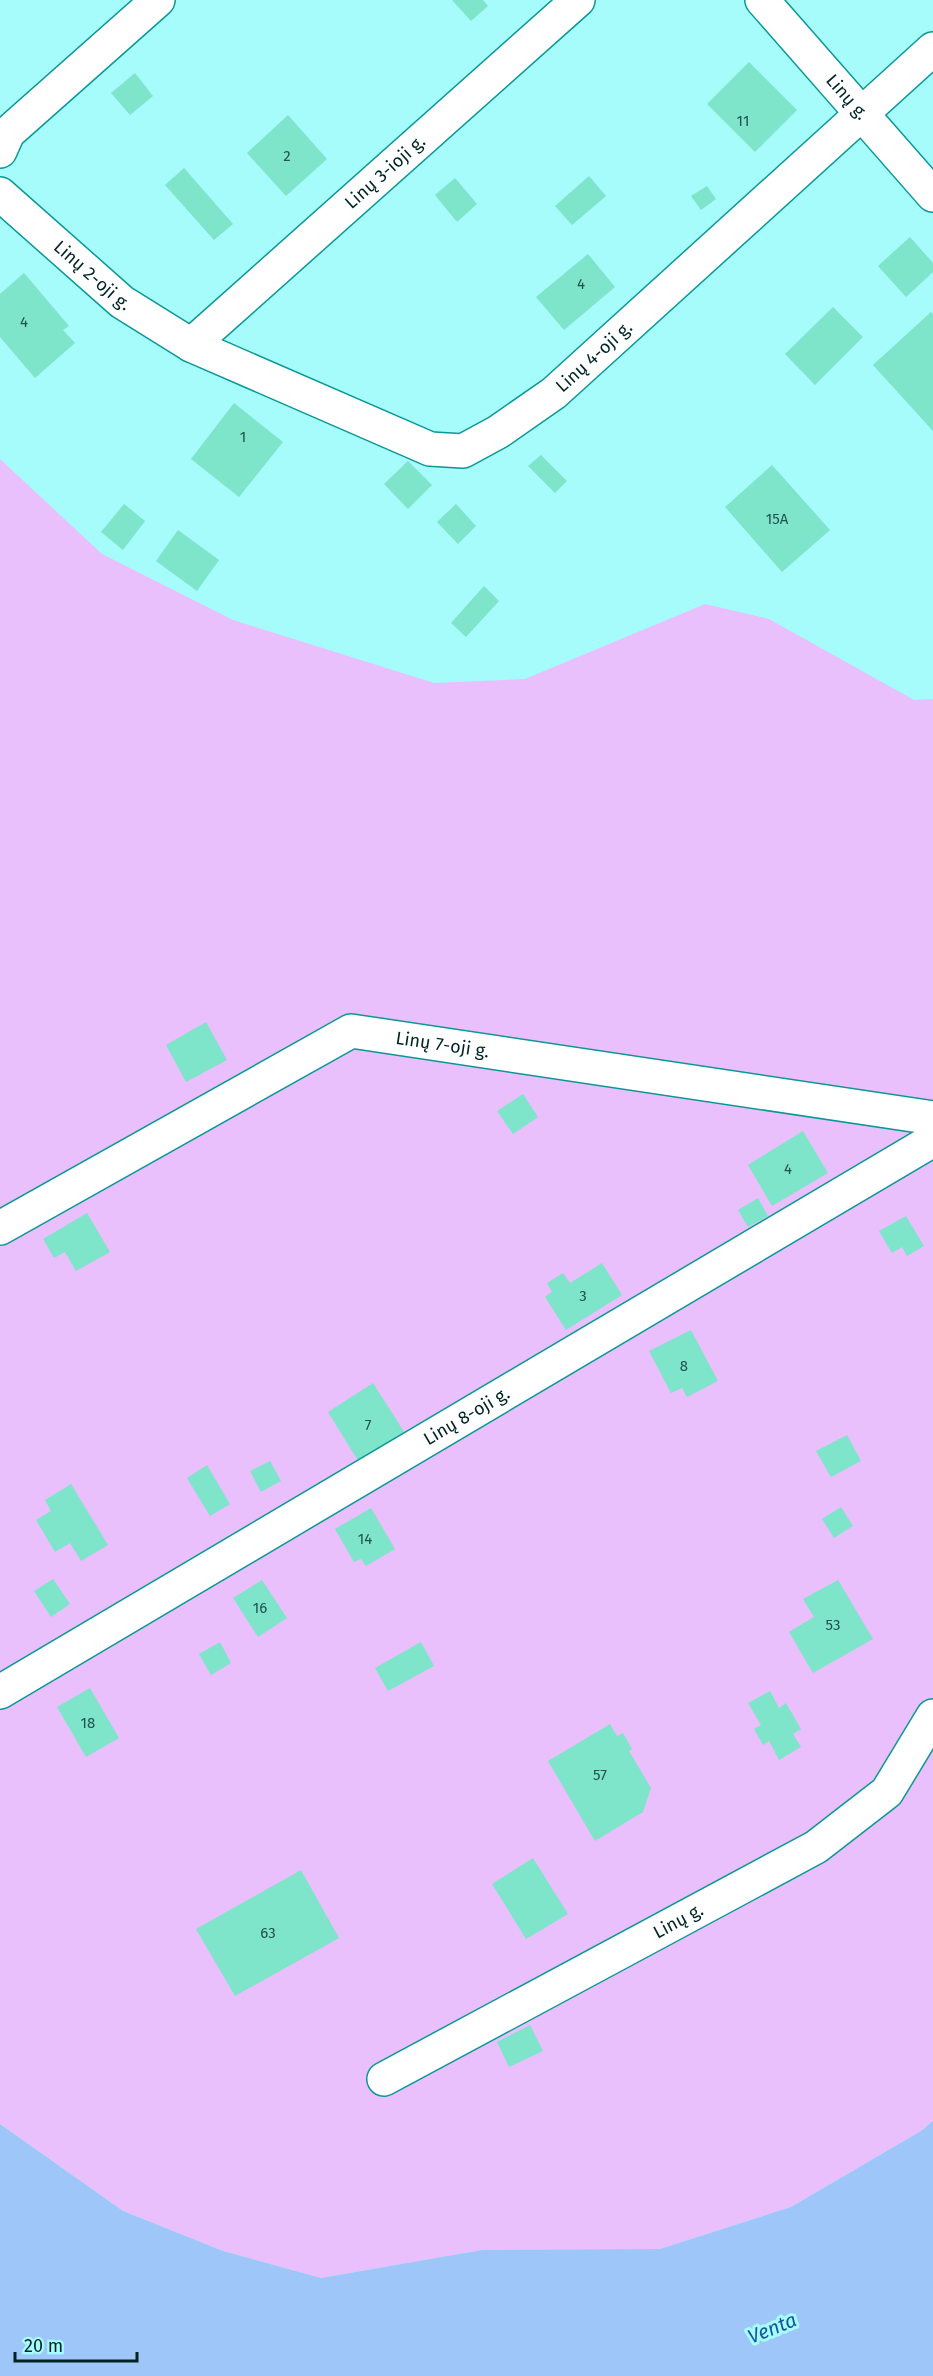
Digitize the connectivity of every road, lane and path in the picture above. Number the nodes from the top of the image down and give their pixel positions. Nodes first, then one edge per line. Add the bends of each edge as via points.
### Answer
1 (158, 0) edge
2 (578, 0) edge
3 (762, 0) edge
4 (933, 49) edge
5 (860, 113) junction
6 (0, 151) edge
7 (0, 194) edge
8 (933, 195) edge
9 (191, 345) junction
10 (933, 1118) edge
11 (933, 1140) edge
12 (0, 1228) edge
13 (0, 1692) edge
14 (933, 1716) edge
15 (384, 2079) dead end

1 - 6 street via 8,133
2 - 9 street, Linų 3-ioji g.
3 - 5 street, Linų g.
4 - 5 street, Linų 4-oji g.
5 - 8 street, Linų g.
5 - 9 street, Linų 4-oji g. via 554,393 463,451 430,449
7 - 9 street, Linų 2-oji g. via 122,302
10 - 12 street, Linų 7-oji g. via 351,1031
11 - 13 street, Linų 8-oji g.
14 - 15 street, Linų g. via 887,1792 816,1847

